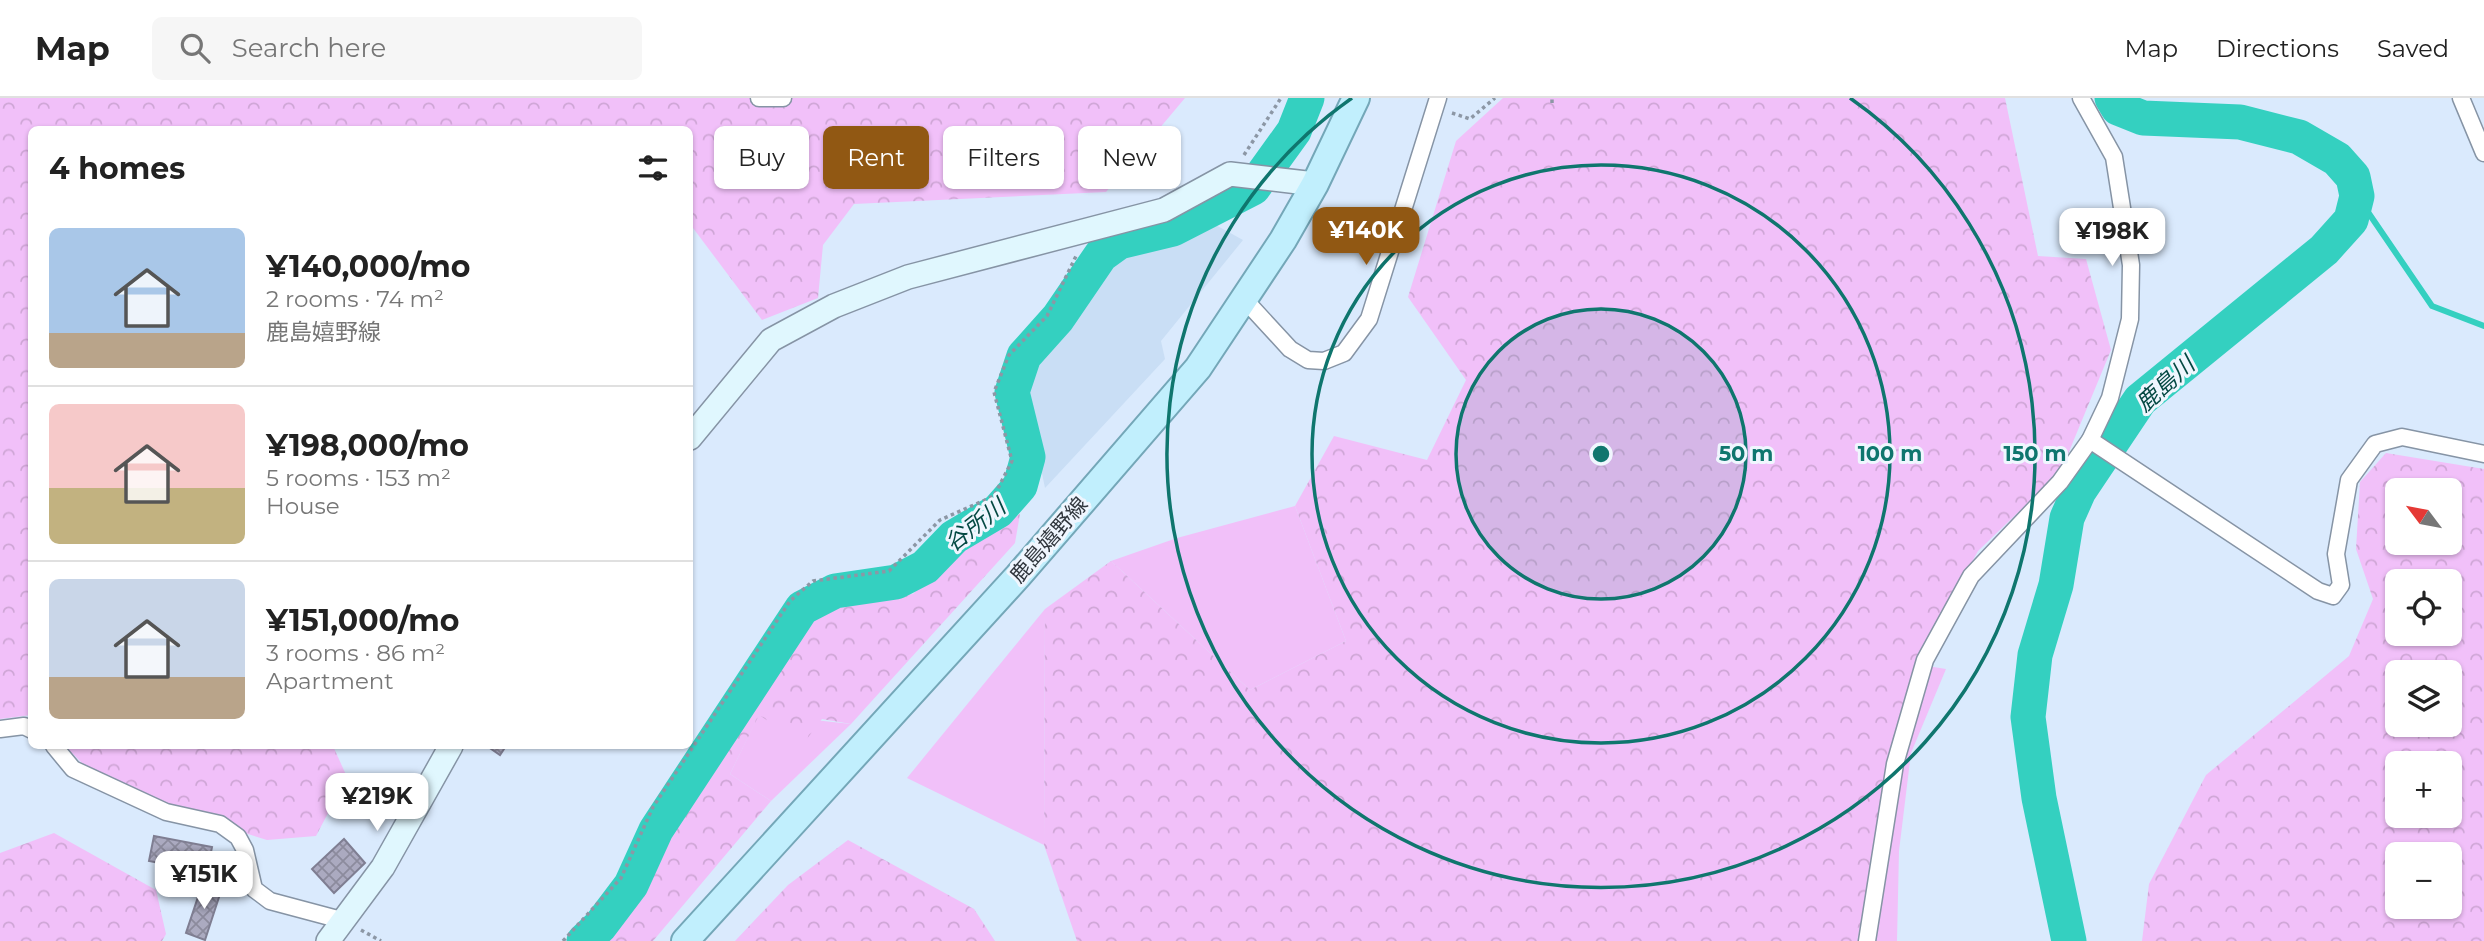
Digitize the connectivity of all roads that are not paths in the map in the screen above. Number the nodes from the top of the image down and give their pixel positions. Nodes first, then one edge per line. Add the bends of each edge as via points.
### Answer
1 (759, 98) edge
2 (783, 98) edge
3 (1356, 98) edge
4 (2081, 98) edge
5 (2461, 98) edge
6 (1437, 103) edge
7 (2484, 153) edge
8 (1315, 184) junction
9 (1244, 299) junction
10 (693, 434) edge
11 (2090, 440) junction
12 (2484, 454) edge
13 (28, 728) edge
14 (0, 729) edge
15 (56, 749) edge
16 (449, 749) edge
17 (345, 921) junction
18 (328, 941) edge
19 (685, 941) edge
20 (1867, 941) edge

1 - 2 street
3 - 8 main road, 鹿島嬉野線
4 - 11 street via 2114,157 2130,265 2130,319 2110,398
5 - 7 street
6 - 9 street via 1369,319 1344,353 1324,361 1308,360 1290,349
8 - 9 main road, 鹿島嬉野線
8 - 10 street via 1230,174 1164,210 908,277 834,306 771,340
9 - 19 main road, 鹿島嬉野線 via 1198,368 1095,488
11 - 12 street via 2318,592 2333,596 2341,585 2336,554 2349,480 2375,444 2402,437
11 - 20 street via 2060,482 1971,576 1925,660 1895,764
13 - 14 street
15 - 17 street via 73,769 166,812 220,824 237,836 254,889 270,901
16 - 17 street via 383,867
17 - 18 street

